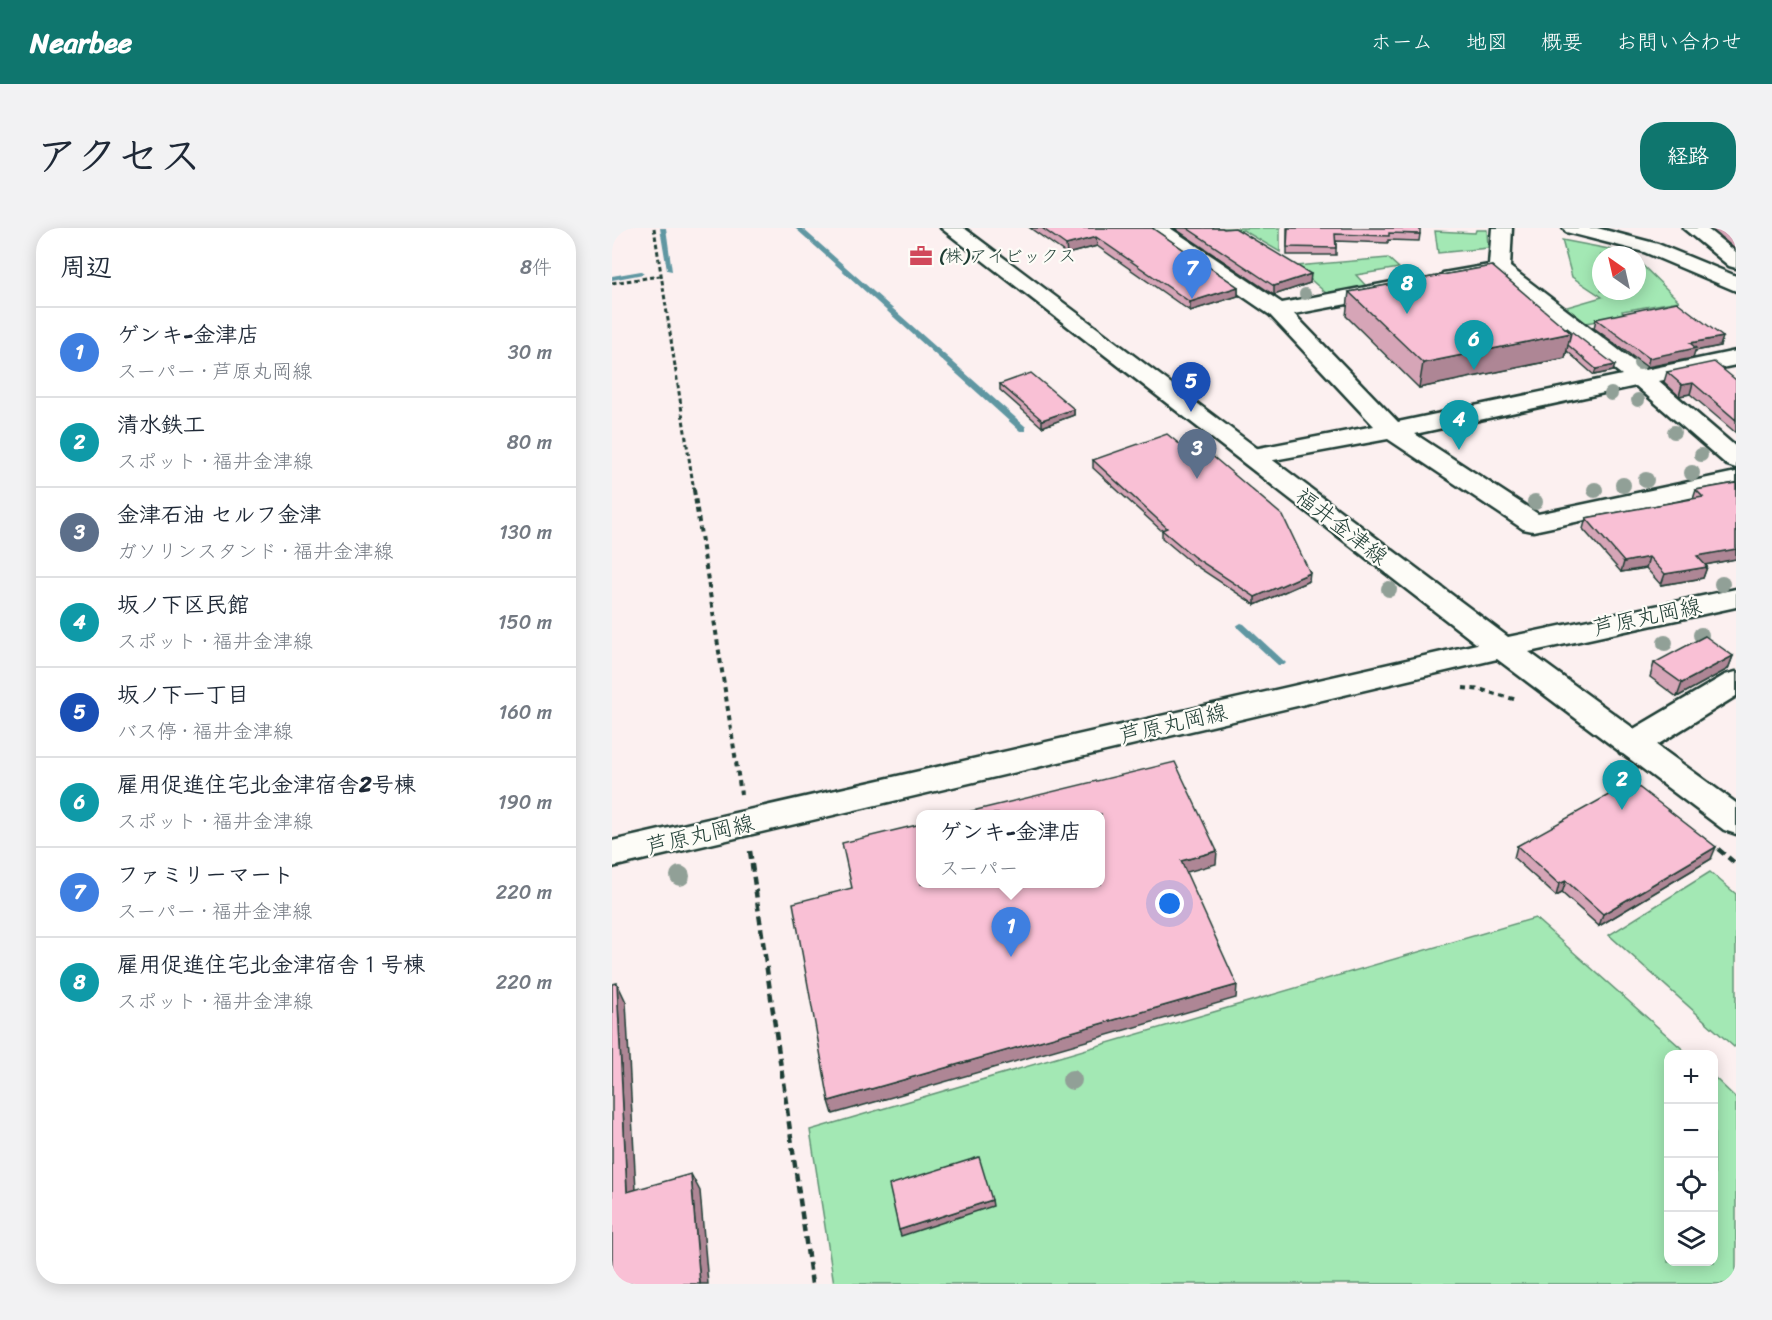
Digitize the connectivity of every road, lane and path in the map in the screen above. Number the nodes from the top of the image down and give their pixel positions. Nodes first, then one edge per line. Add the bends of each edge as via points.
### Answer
1 (654, 228) edge
2 (951, 228) edge
3 (1156, 228) edge
4 (1502, 228) edge
5 (1573, 228) edge
6 (1694, 228) edge
7 (1736, 262) edge
8 (1499, 269) junction
9 (660, 276) junction
10 (612, 283) edge
11 (1736, 284) edge
12 (1278, 310) junction
13 (1736, 358) edge
14 (1642, 379) junction
15 (1392, 430) junction
16 (1252, 456) junction
17 (1736, 460) edge
18 (1736, 480) edge
19 (1736, 598) edge
20 (1504, 649) junction
21 (1736, 682) edge
22 (1453, 687) dead end
23 (1519, 701) dead end
24 (1632, 745) junction
25 (1736, 821) edge
26 (746, 824) junction
27 (1717, 849) edge
28 (612, 854) edge
29 (1736, 864) edge
30 (812, 1284) edge

1 - 9 path
2 - 16 street, 福井金津線
3 - 12 street
4 - 8 street
5 - 11 street via 1651,248
6 - 7 street
8 - 12 street
8 - 14 street
9 - 10 path
9 - 26 path
12 - 15 street
13 - 14 street
14 - 15 street
14 - 17 street
15 - 16 street
15 - 18 street via 1533,523
16 - 20 street, 福井金津線
19 - 20 street, 芦原丸岡線
20 - 24 street, 福井金津線
20 - 26 street, 芦原丸岡線
21 - 24 street
22 - 23 path via 1482,690
24 - 25 street, 福井金津線
26 - 28 street, 芦原丸岡線
26 - 30 path
27 - 29 path

